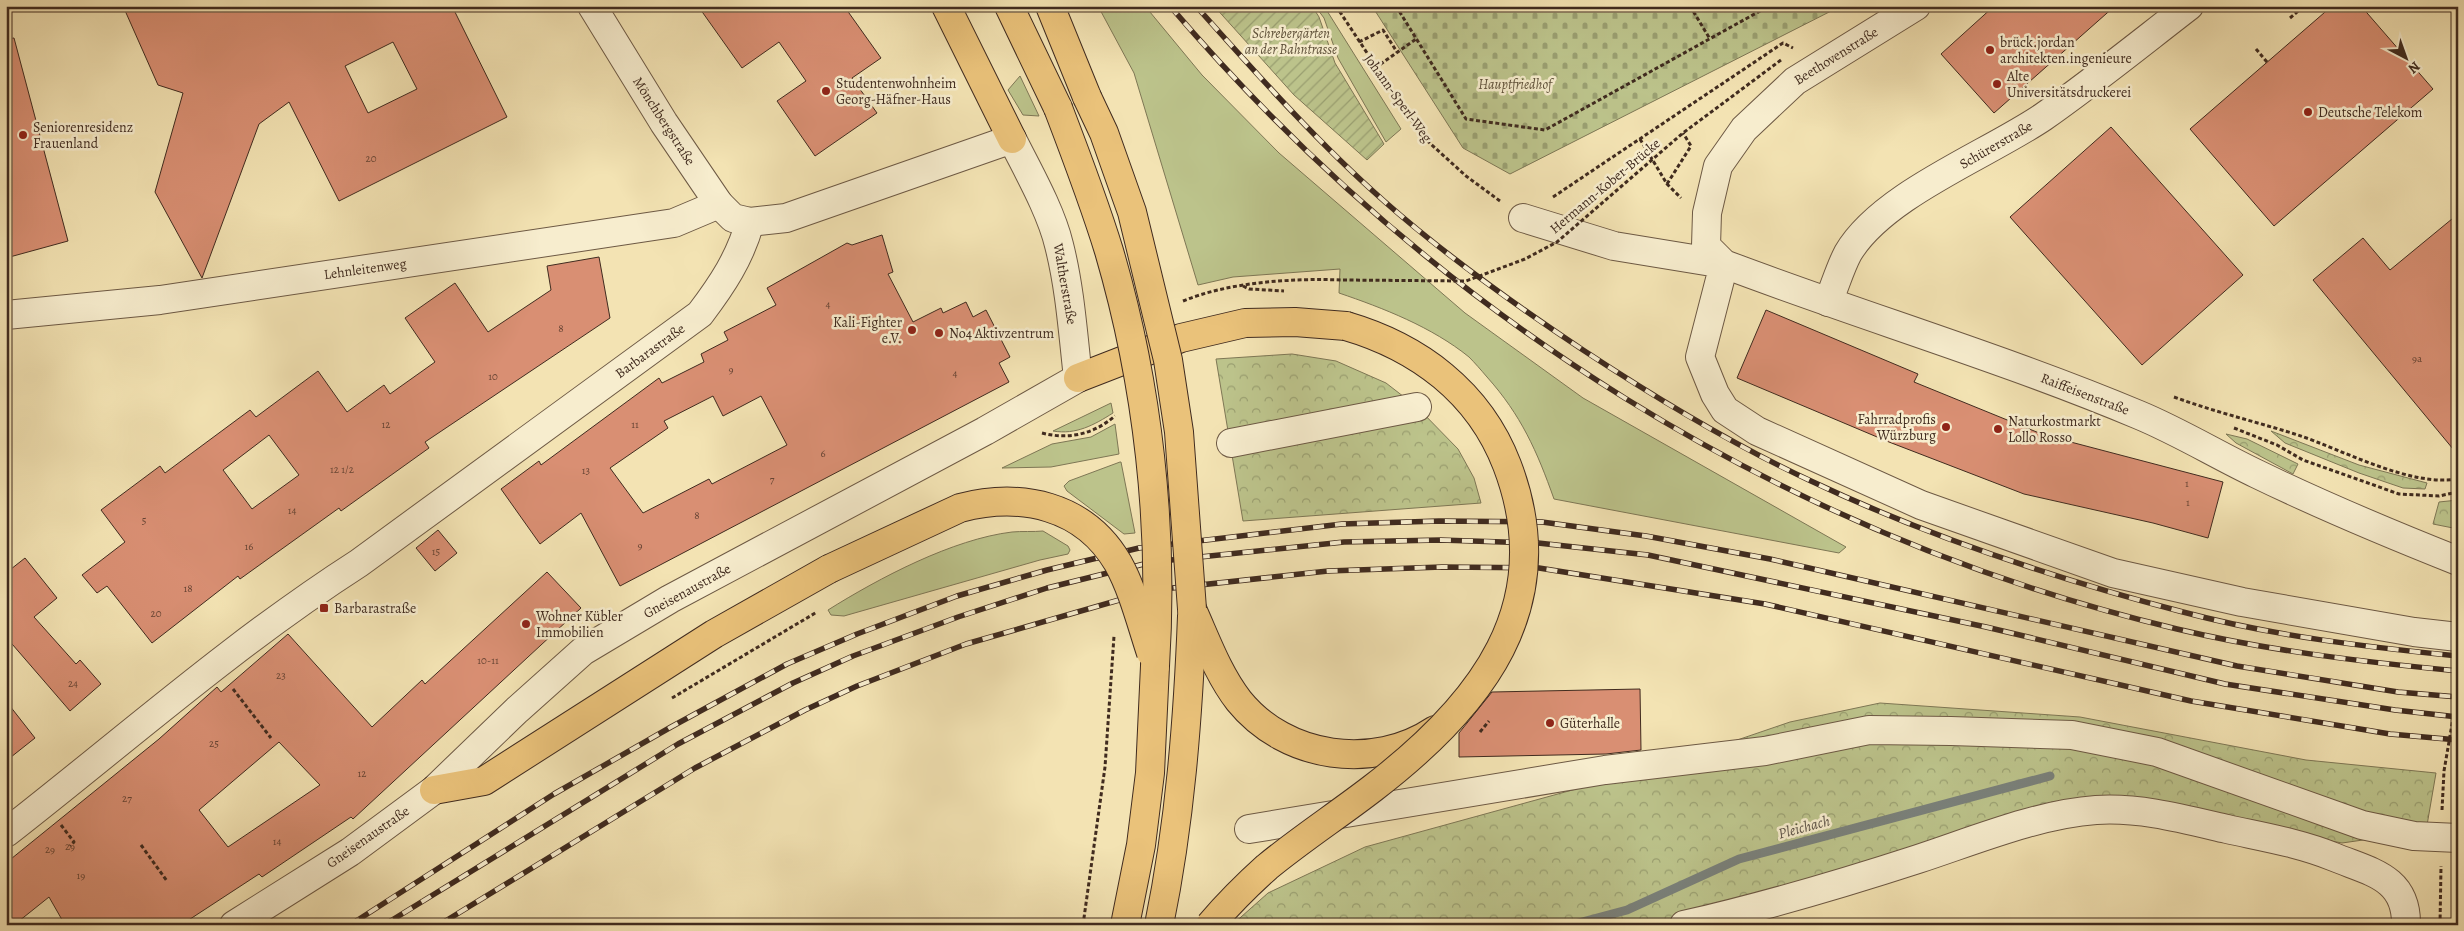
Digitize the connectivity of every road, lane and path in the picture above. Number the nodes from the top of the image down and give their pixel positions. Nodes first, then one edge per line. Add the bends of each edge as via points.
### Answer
1 (592, 6) edge
2 (946, 6) edge
3 (1010, 6) edge
4 (1050, 6) edge
5 (1336, 6) edge
6 (1396, 6) edge
7 (1690, 6) edge
8 (1769, 6) edge
9 (1916, 6) edge
10 (2189, 6) edge
11 (2304, 6) edge
12 (2290, 18) dead end
13 (1416, 39) junction
14 (1710, 39) junction
15 (1359, 42) junction
16 (2256, 49) dead end
17 (1796, 50) dead end
18 (1397, 52) junction
19 (1780, 60) dead end
20 (2267, 62) dead end
21 (1375, 68) junction
22 (1683, 134) junction
23 (1012, 139) junction
24 (1640, 139) junction
25 (1667, 184) junction
26 (719, 204) junction
27 (1707, 213) junction
28 (1523, 218) junction
29 (750, 222) junction
30 (1715, 255) junction
31 (1180, 302) dead end
32 (1828, 302) junction
33 (6, 315) edge
34 (1078, 378) junction
35 (1417, 406) dead end
36 (1116, 408) dead end
37 (2152, 420) junction
38 (2225, 426) dead end
39 (1040, 432) dead end
40 (1231, 443) dead end
41 (2458, 479) edge
42 (2458, 492) edge
43 (2458, 561) edge
44 (1192, 609) junction
45 (1114, 627) dead end
46 (2455, 637) edge
47 (1156, 666) junction
48 (228, 683) dead end
49 (1494, 714) dead end
50 (1453, 717) junction
51 (1477, 734) dead end
52 (271, 738) dead end
53 (434, 790) junction
54 (59, 824) dead end
55 (1249, 830) dead end
56 (6, 833) edge
57 (2458, 838) edge
58 (141, 845) dead end
59 (70, 846) dead end
60 (167, 881) dead end
61 (1767, 904) junction
62 (234, 925) edge
63 (1083, 925) edge
64 (1126, 925) edge
65 (1160, 925) edge
66 (1210, 925) edge
67 (1684, 925) edge
68 (1735, 925) edge
69 (2406, 925) edge

1 - 26 street, Mönchbergstraße via 664,123
2 - 23 main road
3 - 47 main road, bridge via 1058,108 1086,179 1128,325 1152,476 1157,552
4 - 44 main road, bridge via 1104,133 1132,212 1168,360 1185,487
5 - 15 path, Johann-Sperl-Weg
6 - 13 path
7 - 14 path
8 - 14 path
9 - 27 street, Beethovenstraße via 1795,81 1744,128 1718,166
10 - 32 street, Schürerstraße via 2044,116 1928,184 1876,220 1849,253
11 - 12 path
13 - 14 path via 1466,119 1545,130
13 - 18 path
15 - 18 path via 1383,30
15 - 21 path, Johann-Sperl-Weg
16 - 20 path
17 - 24 path via 1783,43
18 - 21 path
19 - 22 path, Hermann-Kober-Brücke, bridge
21 - 28 path, Johann-Sperl-Weg via 1422,136 1466,176
22 - 25 path via 1691,146
22 - 31 path, Hermann-Kober-Brücke, bridge via 1557,242 1525,259 1466,281 1317,279 1243,285
23 - 29 street via 786,218
23 - 34 street, Waltherstraße via 1059,244
24 - 25 path
24 - 28 path
25 - 27 path via 1677,196
26 - 29 street, Mönchbergstraße via 733,218
26 - 33 street, Lehnleitenweg via 674,223 160,300
27 - 30 street, Beethovenstraße
28 - 30 street via 1614,246
29 - 56 street, Barbarastraße via 726,279 700,314 359,563 213,665
30 - 32 street, Raiffeisenstraße
30 - 46 street, Beethovenstraße via 1700,357 1725,410 1757,431 1921,505 2113,572 2242,602
32 - 37 street, Raiffeisenstraße
34 - 50 main road, bridge via 1181,338 1245,323 1295,322 1346,326 1374,334 1427,362 1451,382 1489,428 1503,454 1514,482 1524,545 1522,577 1506,638 1492,667
34 - 53 street, Gneisenaustraße via 670,599 583,651
35 - 40 street
36 - 39 path via 1116,415 1106,423 1081,435 1056,436
37 - 41 path via 2161,392 2428,480
37 - 43 street, Raiffeisenstraße via 2180,432 2233,463 2358,522
38 - 42 path via 2245,431 2303,460 2399,494 2431,496
44 - 50 main road, bridge via 1226,682 1240,702 1269,728 1296,743 1341,754 1366,754 1412,742
44 - 65 main road via 1188,718 1174,842
45 - 63 path, bridge via 1104,767
47 - 53 main road, bridge via 1126,580 1117,562 1091,532 1075,520 1030,502 983,502 960,508 829,569 714,634 484,781
47 - 64 main road via 1150,773
48 - 52 path
49 - 51 path, bridge
50 - 66 main road, bridge via 1374,787 1268,866 1232,899
53 - 62 street, Gneisenaustraße via 350,852
54 - 59 path via 74,842
55 - 57 street via 1605,770 1765,751 1869,730 2072,735 2147,750 2362,825 2414,836
58 - 60 path
61 - 67 street
61 - 68 street
61 - 69 street via 2064,814 2132,810 2314,850 2388,880 2401,894 2407,912

